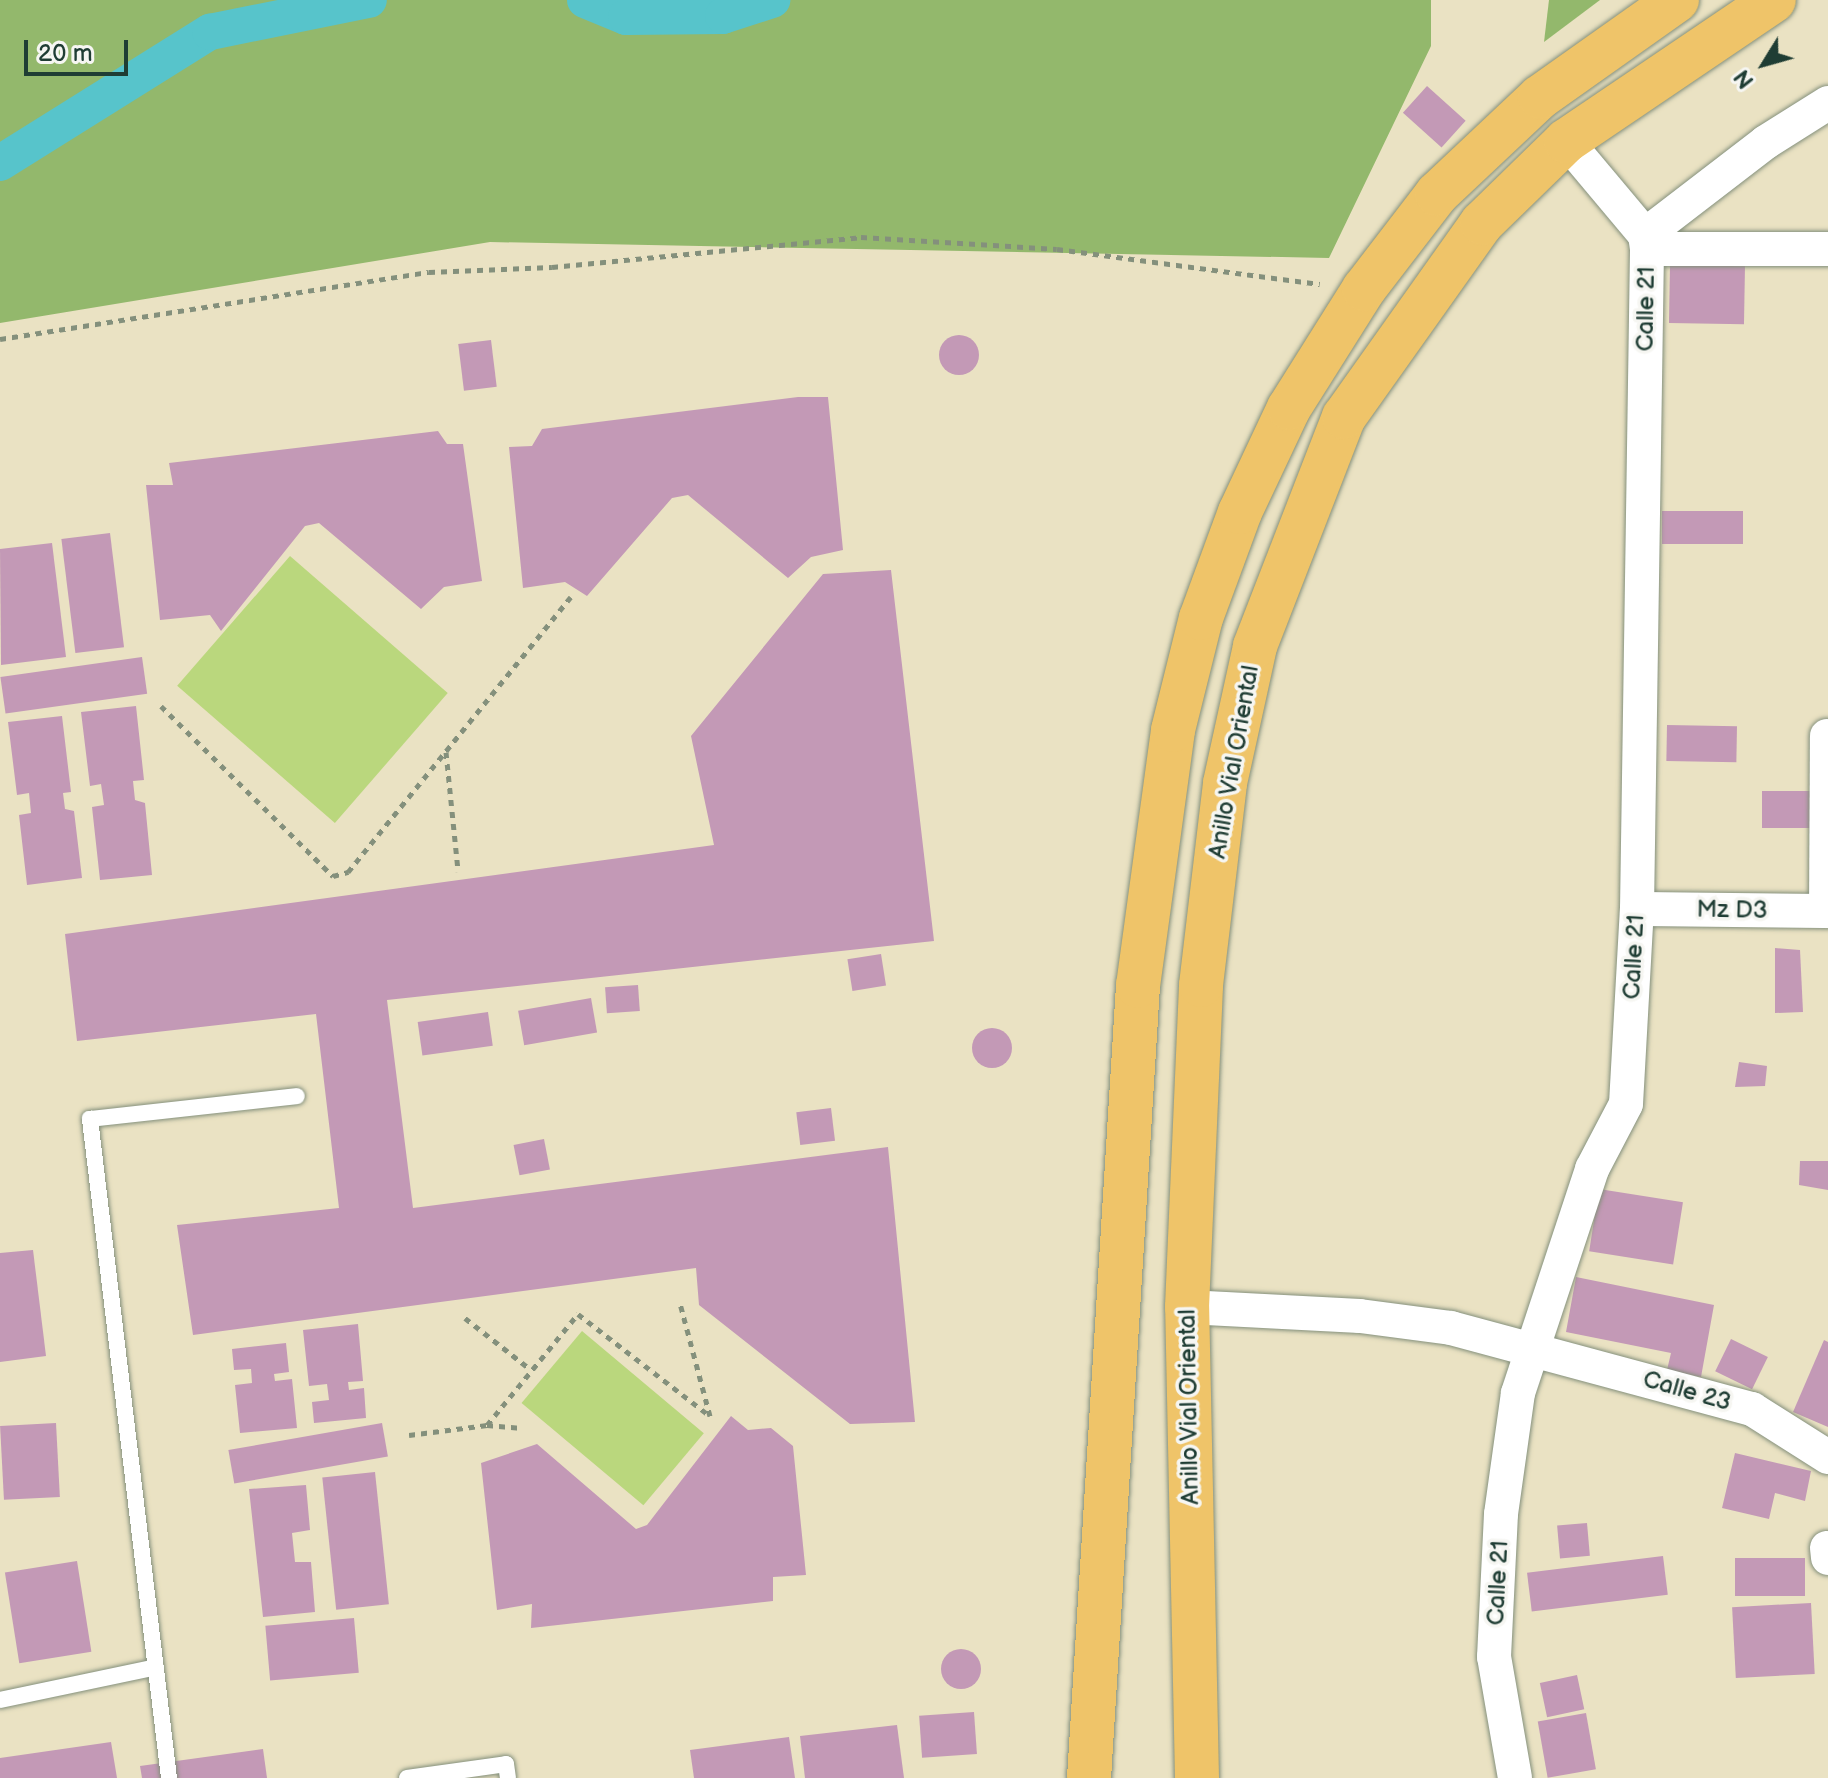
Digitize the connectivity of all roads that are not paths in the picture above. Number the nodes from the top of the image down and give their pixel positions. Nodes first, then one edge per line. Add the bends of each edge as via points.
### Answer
1 (1677, 0) edge
2 (1774, 0) edge
3 (1828, 103) edge
4 (1566, 141) junction
5 (1646, 242) junction
6 (1828, 249) edge
7 (1827, 736) edge
8 (1637, 909) junction
9 (1827, 911) edge
10 (297, 1096) dead end
11 (1187, 1307) junction
12 (1536, 1348) junction
13 (1828, 1457) edge
14 (1827, 1548) edge
15 (1828, 1558) edge
16 (156, 1667) junction
17 (0, 1700) edge
18 (169, 1778) edge
19 (407, 1778) edge
20 (508, 1778) edge
21 (1089, 1778) edge
22 (1197, 1778) edge
23 (1515, 1778) edge

1 - 21 highway via 1501,129 1437,194 1364,289 1289,408 1240,512 1201,618 1173,730 1138,986
2 - 4 highway, Anillo Vial Oriental
3 - 5 street via 1766,142
4 - 5 street, Calle 21
4 - 11 highway, Anillo Vial Oriental via 1482,223 1344,417 1255,646 1225,783 1201,985
5 - 6 street
5 - 8 street, Calle 21
7 - 9 street
8 - 9 street, Mz D3
8 - 12 street, Calle 21 via 1626,1104 1592,1169
10 - 16 lane via 90,1119
11 - 12 street, Calle 23 via 1360,1316 1451,1328
11 - 22 highway, Anillo Vial Oriental
12 - 13 street, Calle 23 via 1752,1409
12 - 23 street, Calle 21 via 1518,1393 1500,1530 1494,1657
14 - 15 street
16 - 17 lane
16 - 18 lane
19 - 20 lane via 506,1764

